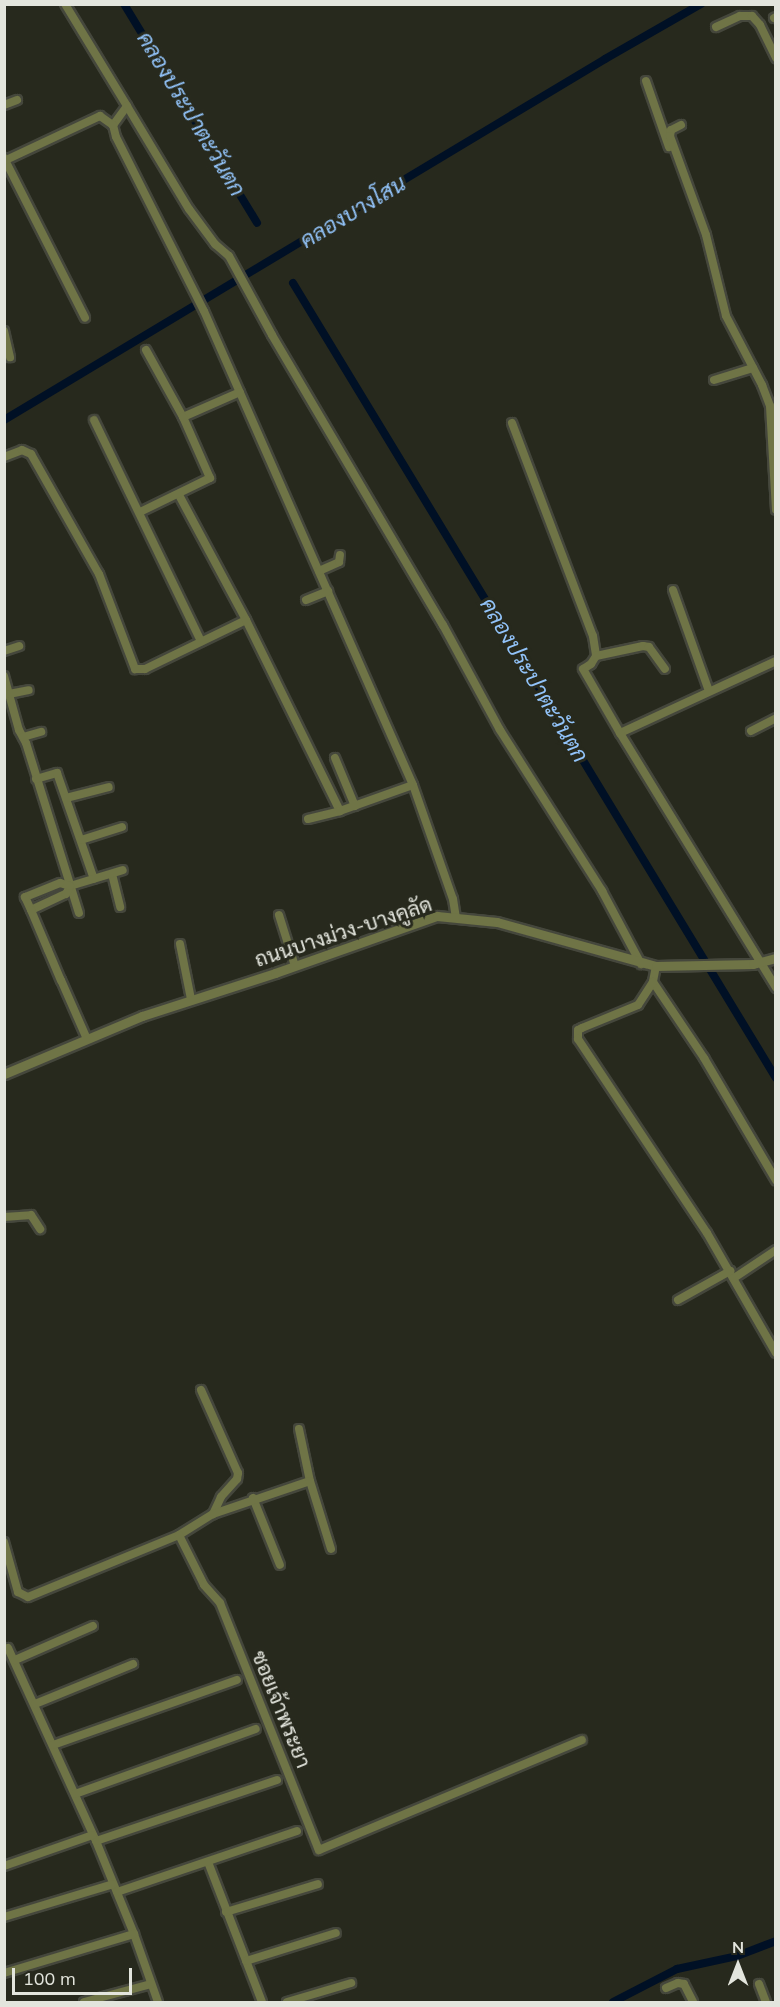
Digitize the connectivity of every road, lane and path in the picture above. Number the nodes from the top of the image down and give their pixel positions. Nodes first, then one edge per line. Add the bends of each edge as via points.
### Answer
1 (65, 4) edge
2 (717, 27) dead end
3 (776, 58) edge
4 (646, 81) dead end
5 (17, 100) dead end
6 (4, 105) edge
7 (127, 106) junction
8 (113, 125) junction
9 (681, 125) dead end
10 (5, 159) edge
11 (726, 316) junction
12 (85, 318) dead end
13 (4, 331) edge
14 (147, 350) dead end
15 (10, 357) dead end
16 (753, 368) junction
17 (714, 380) dead end
18 (240, 392) junction
19 (774, 416) edge
20 (183, 417) junction
21 (94, 420) dead end
22 (512, 423) dead end
23 (4, 457) edge
24 (179, 495) junction
25 (776, 510) edge
26 (140, 512) junction
27 (340, 555) dead end
28 (319, 571) junction
29 (673, 590) dead end
30 (327, 591) junction
31 (306, 600) dead end
32 (246, 620) junction
33 (201, 641) junction
34 (19, 646) dead end
35 (4, 651) edge
36 (596, 656) junction
37 (776, 661) edge
38 (665, 669) dead end
39 (4, 676) edge
40 (29, 690) dead end
41 (709, 690) junction
42 (9, 694) junction
43 (776, 718) edge
44 (751, 731) dead end
45 (41, 732) dead end
46 (620, 733) junction
47 (23, 737) junction
48 (335, 758) dead end
49 (36, 779) junction
50 (413, 785) junction
51 (109, 787) dead end
52 (66, 798) junction
53 (355, 806) junction
54 (340, 811) junction
55 (308, 819) dead end
56 (122, 827) dead end
57 (81, 840) junction
58 (123, 870) dead end
59 (112, 873) junction
60 (94, 879) junction
61 (70, 886) junction
62 (120, 907) dead end
63 (31, 910) junction
64 (80, 913) dead end
65 (279, 915) dead end
66 (456, 917) junction
67 (180, 944) dead end
68 (776, 958) edge
69 (640, 964) junction
70 (756, 964) junction
71 (295, 966) junction
72 (656, 966) junction
73 (653, 982) junction
74 (776, 988) edge
75 (191, 999) junction
76 (87, 1039) junction
77 (4, 1074) edge
78 (776, 1180) edge
79 (4, 1217) edge
80 (40, 1229) dead end
81 (776, 1250) edge
82 (732, 1275) junction
83 (678, 1300) dead end
84 (776, 1353) edge
85 (201, 1390) dead end
86 (299, 1429) dead end
87 (310, 1481) junction
88 (253, 1498) junction
89 (213, 1514) junction
90 (180, 1535) junction
91 (4, 1542) edge
92 (331, 1549) dead end
93 (280, 1565) dead end
94 (93, 1626) dead end
95 (8, 1648) dead end
96 (15, 1660) junction
97 (133, 1664) dead end
98 (237, 1680) dead end
99 (35, 1704) junction
100 (256, 1729) dead end
101 (582, 1740) dead end
102 (53, 1745) junction
103 (277, 1780) dead end
104 (75, 1794) junction
105 (297, 1831) dead end
106 (94, 1838) junction
107 (208, 1862) junction
108 (4, 1866) edge
109 (318, 1884) dead end
110 (115, 1888) junction
111 (226, 1912) junction
112 (4, 1917) edge
113 (336, 1933) dead end
114 (134, 1934) junction
115 (246, 1961) junction
116 (4, 1972) edge
117 (351, 1983) dead end
118 (151, 1984) junction
119 (759, 1984) dead end
120 (666, 1988) dead end
121 (84, 2002) edge
122 (158, 2002) edge
123 (262, 2002) edge
124 (286, 2002) edge
125 (693, 2002) edge
126 (766, 2002) edge

1 - 7 street
2 - 3 street via 740,16 752,16
4 - 11 street via 701,230 718,301
5 - 6 street
7 - 8 street
7 - 69 street via 189,208 215,244 230,256 272,336 500,730 602,891
8 - 10 street via 100,116
8 - 18 street
9 - 11 street via 671,130 670,136 706,235
10 - 12 street
11 - 16 street
13 - 15 street
14 - 20 street
16 - 17 street
16 - 19 street
18 - 20 street
18 - 28 street
19 - 25 street
20 - 24 street via 210,478
21 - 26 street
22 - 36 street via 580,598
23 - 33 street via 22,450 32,454 99,574 135,669 145,669
24 - 26 street
24 - 32 street
26 - 33 street
27 - 28 street via 339,562
28 - 30 street
29 - 41 street
30 - 31 street
30 - 50 street
32 - 33 street
32 - 54 street
34 - 35 street
36 - 38 street via 643,646
36 - 46 street via 583,669
37 - 41 street
39 - 42 street
40 - 42 street
41 - 46 street
42 - 47 street
43 - 44 street
45 - 47 street
46 - 70 street via 695,853
47 - 49 street
48 - 53 street
49 - 52 street via 57,773
49 - 61 street
50 - 53 street
50 - 66 street via 453,898
51 - 52 street
52 - 57 street
53 - 54 street
54 - 55 street
56 - 57 street
57 - 60 street
58 - 59 street
59 - 60 street
59 - 62 street
60 - 61 street
61 - 63 street via 66,894
61 - 63 street via 60,883 25,897
61 - 64 street
63 - 76 street
65 - 71 street
66 - 69 street, ถนนบางม่วง-บางคูลัด via 497,922
66 - 71 street, ถนนบางม่วง-บางคูลัด via 426,918
67 - 75 street
68 - 70 street, ถนนบางม่วง-บางคูลัด
69 - 72 street, ถนนบางม่วง-บางคูลัด
70 - 72 street, ถนนบางม่วง-บางคูลัด
70 - 74 street
71 - 75 street, ถนนบางม่วง-บางคูลัด
72 - 73 street
73 - 78 street via 704,1058
73 - 82 street via 638,1005 582,1028 577,1035
75 - 76 street, ถนนบางม่วง-บางคูลัด
76 - 77 street, ถนนบางม่วง-บางคูลัด
79 - 80 street via 31,1215
81 - 82 street
82 - 83 street
82 - 84 street
85 - 89 street via 238,1473
86 - 87 street
87 - 88 street
87 - 92 street
88 - 89 street
88 - 93 street
89 - 90 street
90 - 91 street via 28,1597 18,1592
90 - 101 street, ซอยเจ้าพระยา via 204,1585 220,1603 319,1850
94 - 96 street
95 - 96 street
96 - 99 street
97 - 99 street
98 - 102 street
99 - 102 street
100 - 104 street
102 - 104 street
103 - 106 street
104 - 106 street
105 - 107 street
106 - 108 street
106 - 110 street
107 - 110 street
107 - 111 street
109 - 111 street
110 - 112 street
110 - 114 street
111 - 115 street
113 - 115 street
114 - 116 street
114 - 118 street
115 - 123 street
117 - 124 street
118 - 121 street
118 - 122 street
119 - 126 street
120 - 125 street via 684,1984

